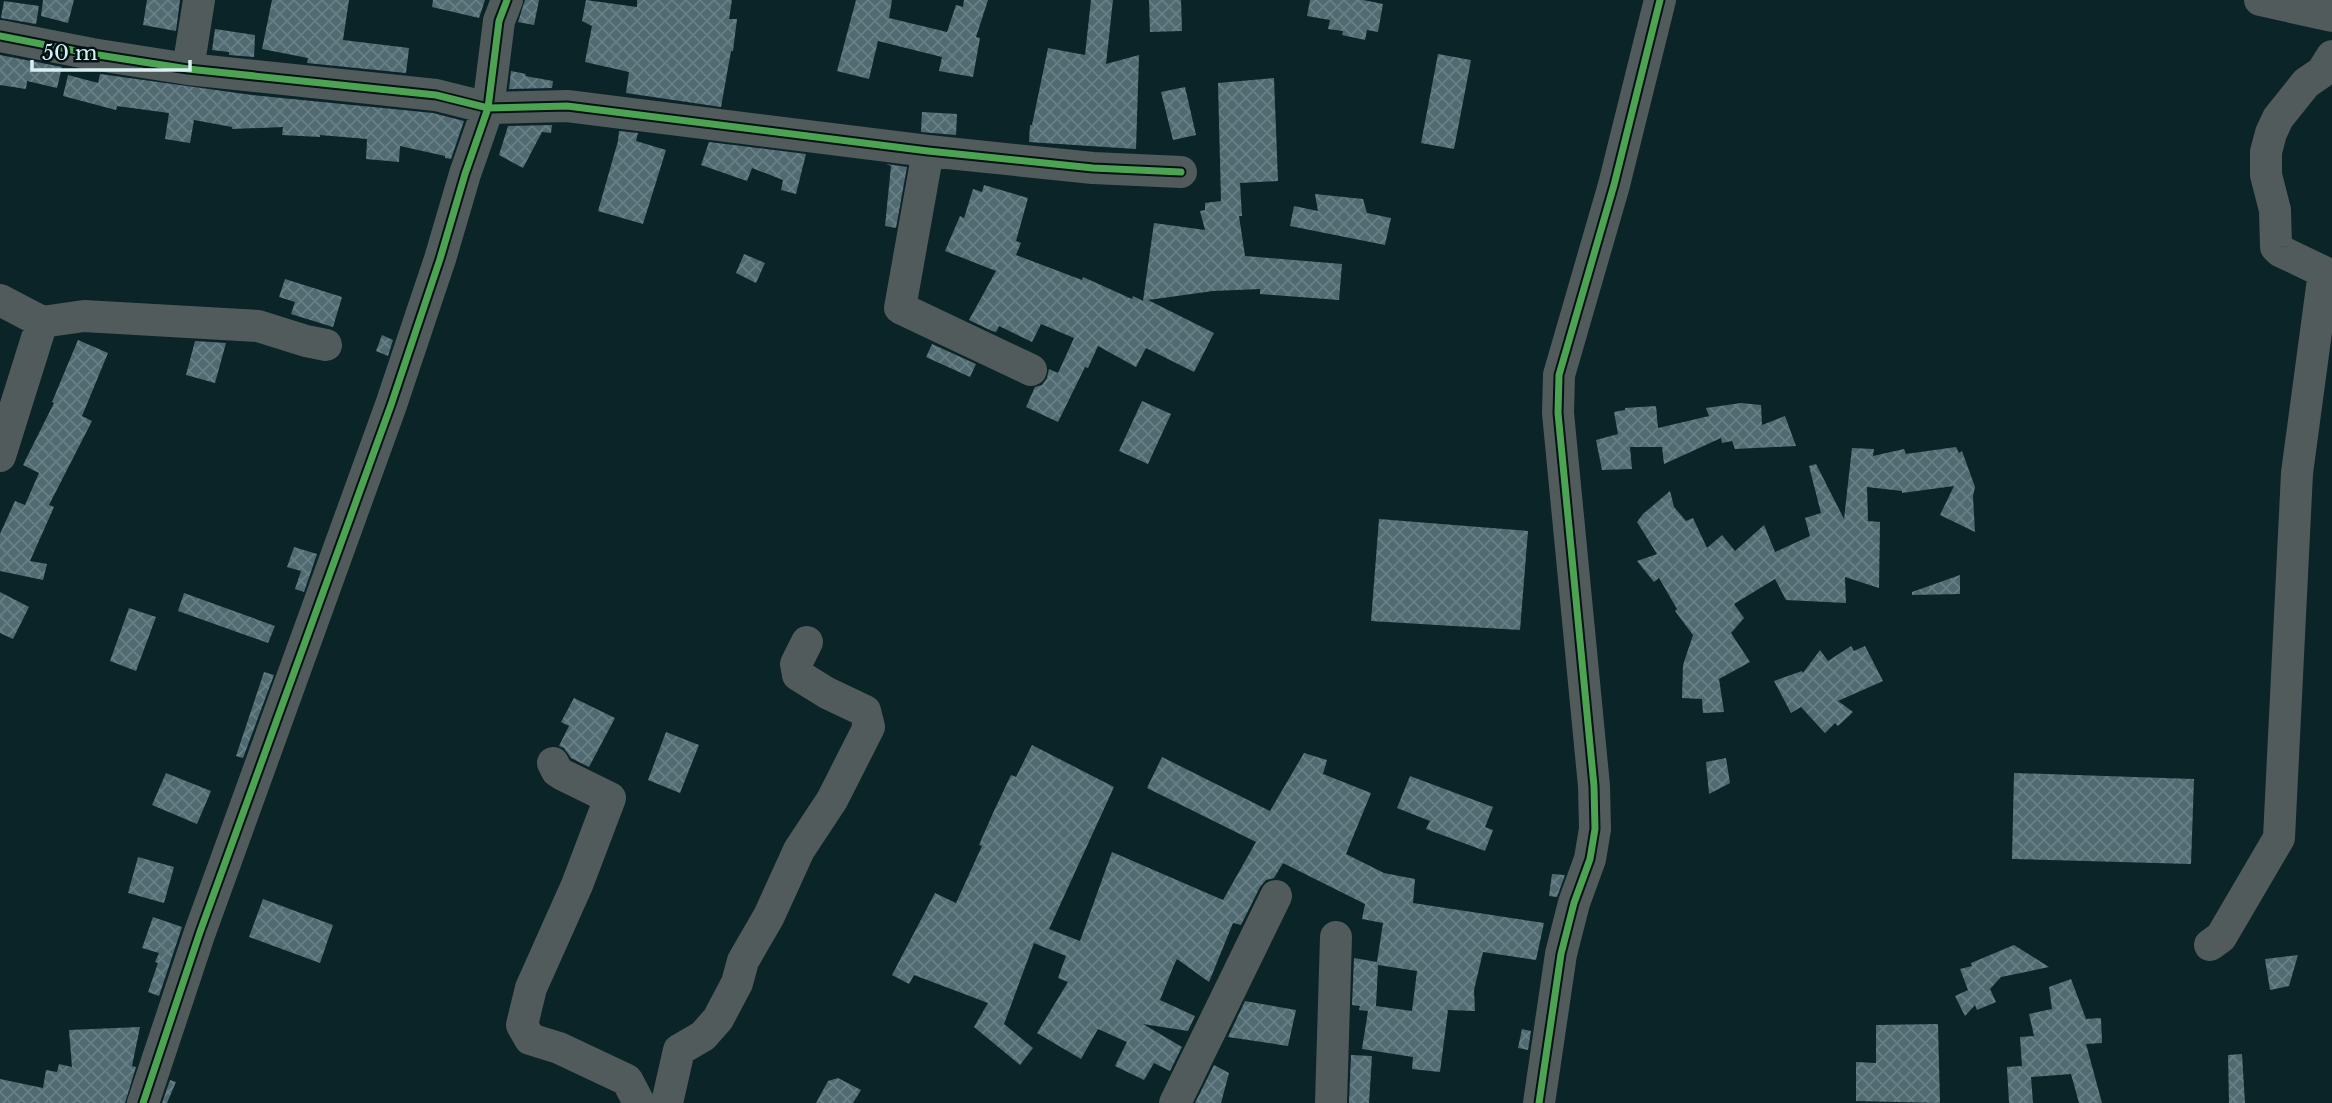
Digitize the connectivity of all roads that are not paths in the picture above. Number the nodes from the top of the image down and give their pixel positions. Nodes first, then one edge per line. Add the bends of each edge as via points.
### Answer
1 (199, 0) edge
2 (507, 0) edge
3 (1660, 0) edge
4 (2260, 0) edge
5 (2332, 16) edge
6 (0, 36) edge
7 (2332, 56) edge
8 (188, 69) junction
9 (488, 108) junction
10 (928, 151) junction
11 (1181, 172) dead end
12 (2328, 277) edge
13 (0, 300) edge
14 (42, 322) junction
15 (326, 345) dead end
16 (1031, 370) dead end
17 (0, 457) edge
18 (807, 642) dead end
19 (553, 763) dead end
20 (1276, 896) dead end
21 (1336, 937) dead end
22 (2210, 945) dead end
23 (143, 1103) edge
24 (639, 1103) edge
25 (667, 1103) edge
26 (1175, 1103) edge
27 (1331, 1103) edge
28 (1539, 1103) edge

1 - 8 street
2 - 9 street via 499,21
3 - 28 street via 1614,185 1559,375 1558,413 1595,829 1561,954
4 - 5 street
6 - 8 street
7 - 12 street via 2278,118 2266,152 2276,247
8 - 9 street via 385,88
9 - 10 street via 567,106
9 - 23 street via 391,405 200,932
10 - 11 street
10 - 16 street via 900,308
12 - 22 street via 2297,473 2279,838 2221,937
13 - 14 street
14 - 15 street via 84,316 258,326
14 - 17 street
18 - 25 street via 796,664 798,675 865,711 869,727 832,800 799,850 718,1019 703,1036 679,1050
19 - 24 street via 563,775 610,798 531,988 522,1025 530,1039 627,1080
20 - 26 street
21 - 27 street

